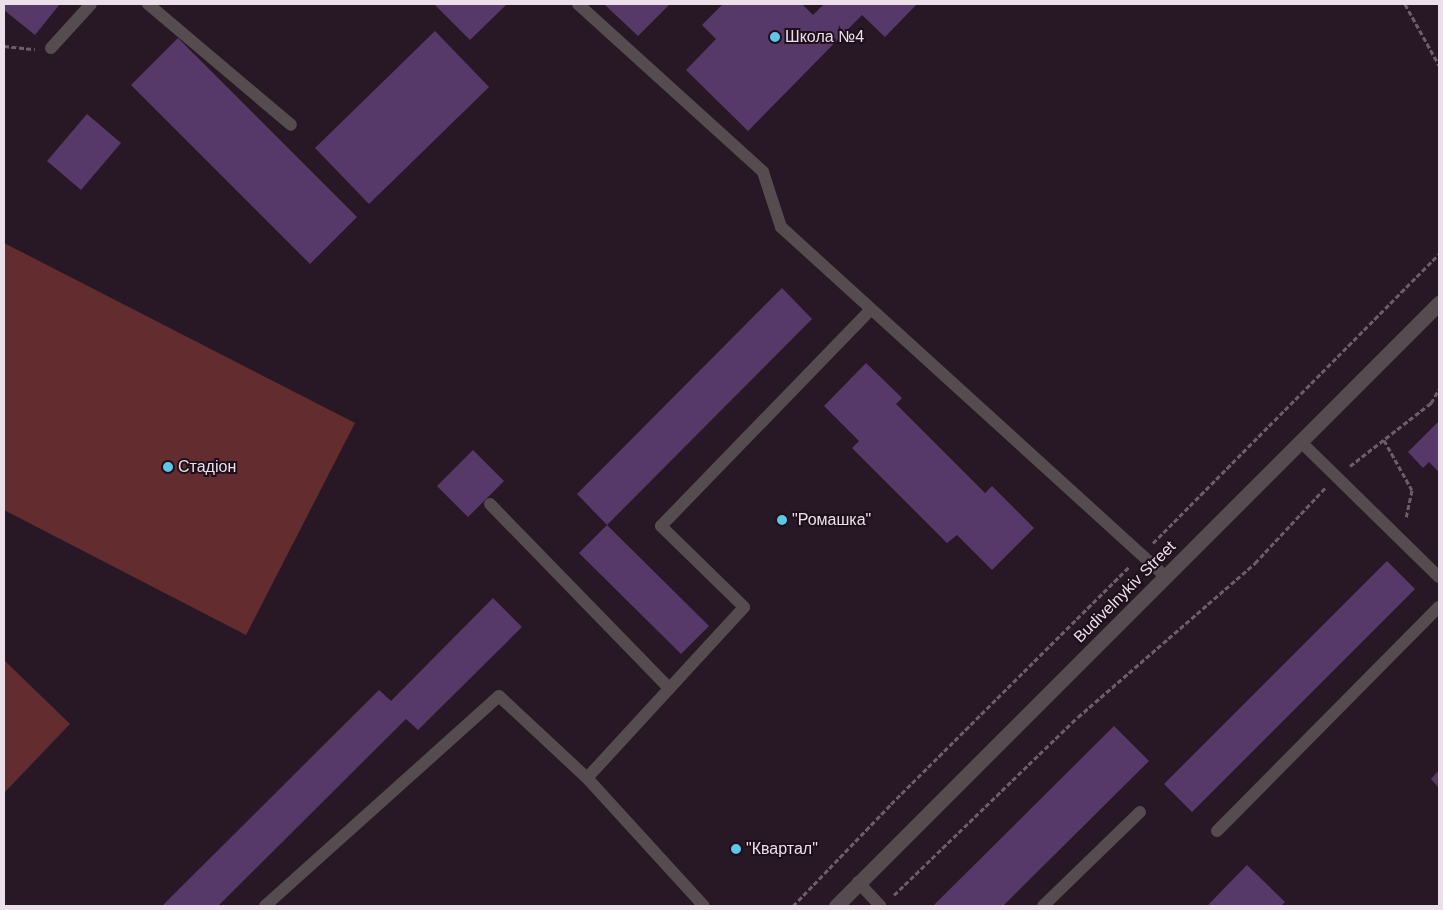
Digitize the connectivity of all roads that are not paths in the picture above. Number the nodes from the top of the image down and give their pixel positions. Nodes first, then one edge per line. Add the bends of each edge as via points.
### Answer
1 (90, 4) edge
2 (148, 4) edge
3 (578, 4) edge
4 (50, 48) road end
5 (291, 125) dead end
6 (1439, 303) edge
7 (870, 310) junction
8 (1301, 442) junction
9 (490, 504) dead end
10 (1165, 576) junction
11 (1439, 577) edge
12 (1439, 607) edge
13 (669, 688) junction
14 (587, 778) junction
15 (1140, 812) dead end
16 (1217, 830) dead end
17 (858, 882) junction
18 (884, 903) edge
19 (265, 906) edge
20 (704, 906) edge
21 (836, 906) edge
22 (1043, 906) edge

1 - 4 lane
2 - 5 lane
3 - 7 lane via 763,172 781,227
6 - 8 street, Budivelnykiv Street
7 - 10 lane
7 - 13 lane via 660,526 744,607
8 - 10 street, Budivelnykiv Street
8 - 11 lane via 1334,478
9 - 13 lane
10 - 17 street, Budivelnykiv Street
12 - 16 lane
13 - 14 lane
14 - 19 lane via 499,696
14 - 20 lane
15 - 22 lane
17 - 18 lane
17 - 21 street, Budivelnykiv Street

